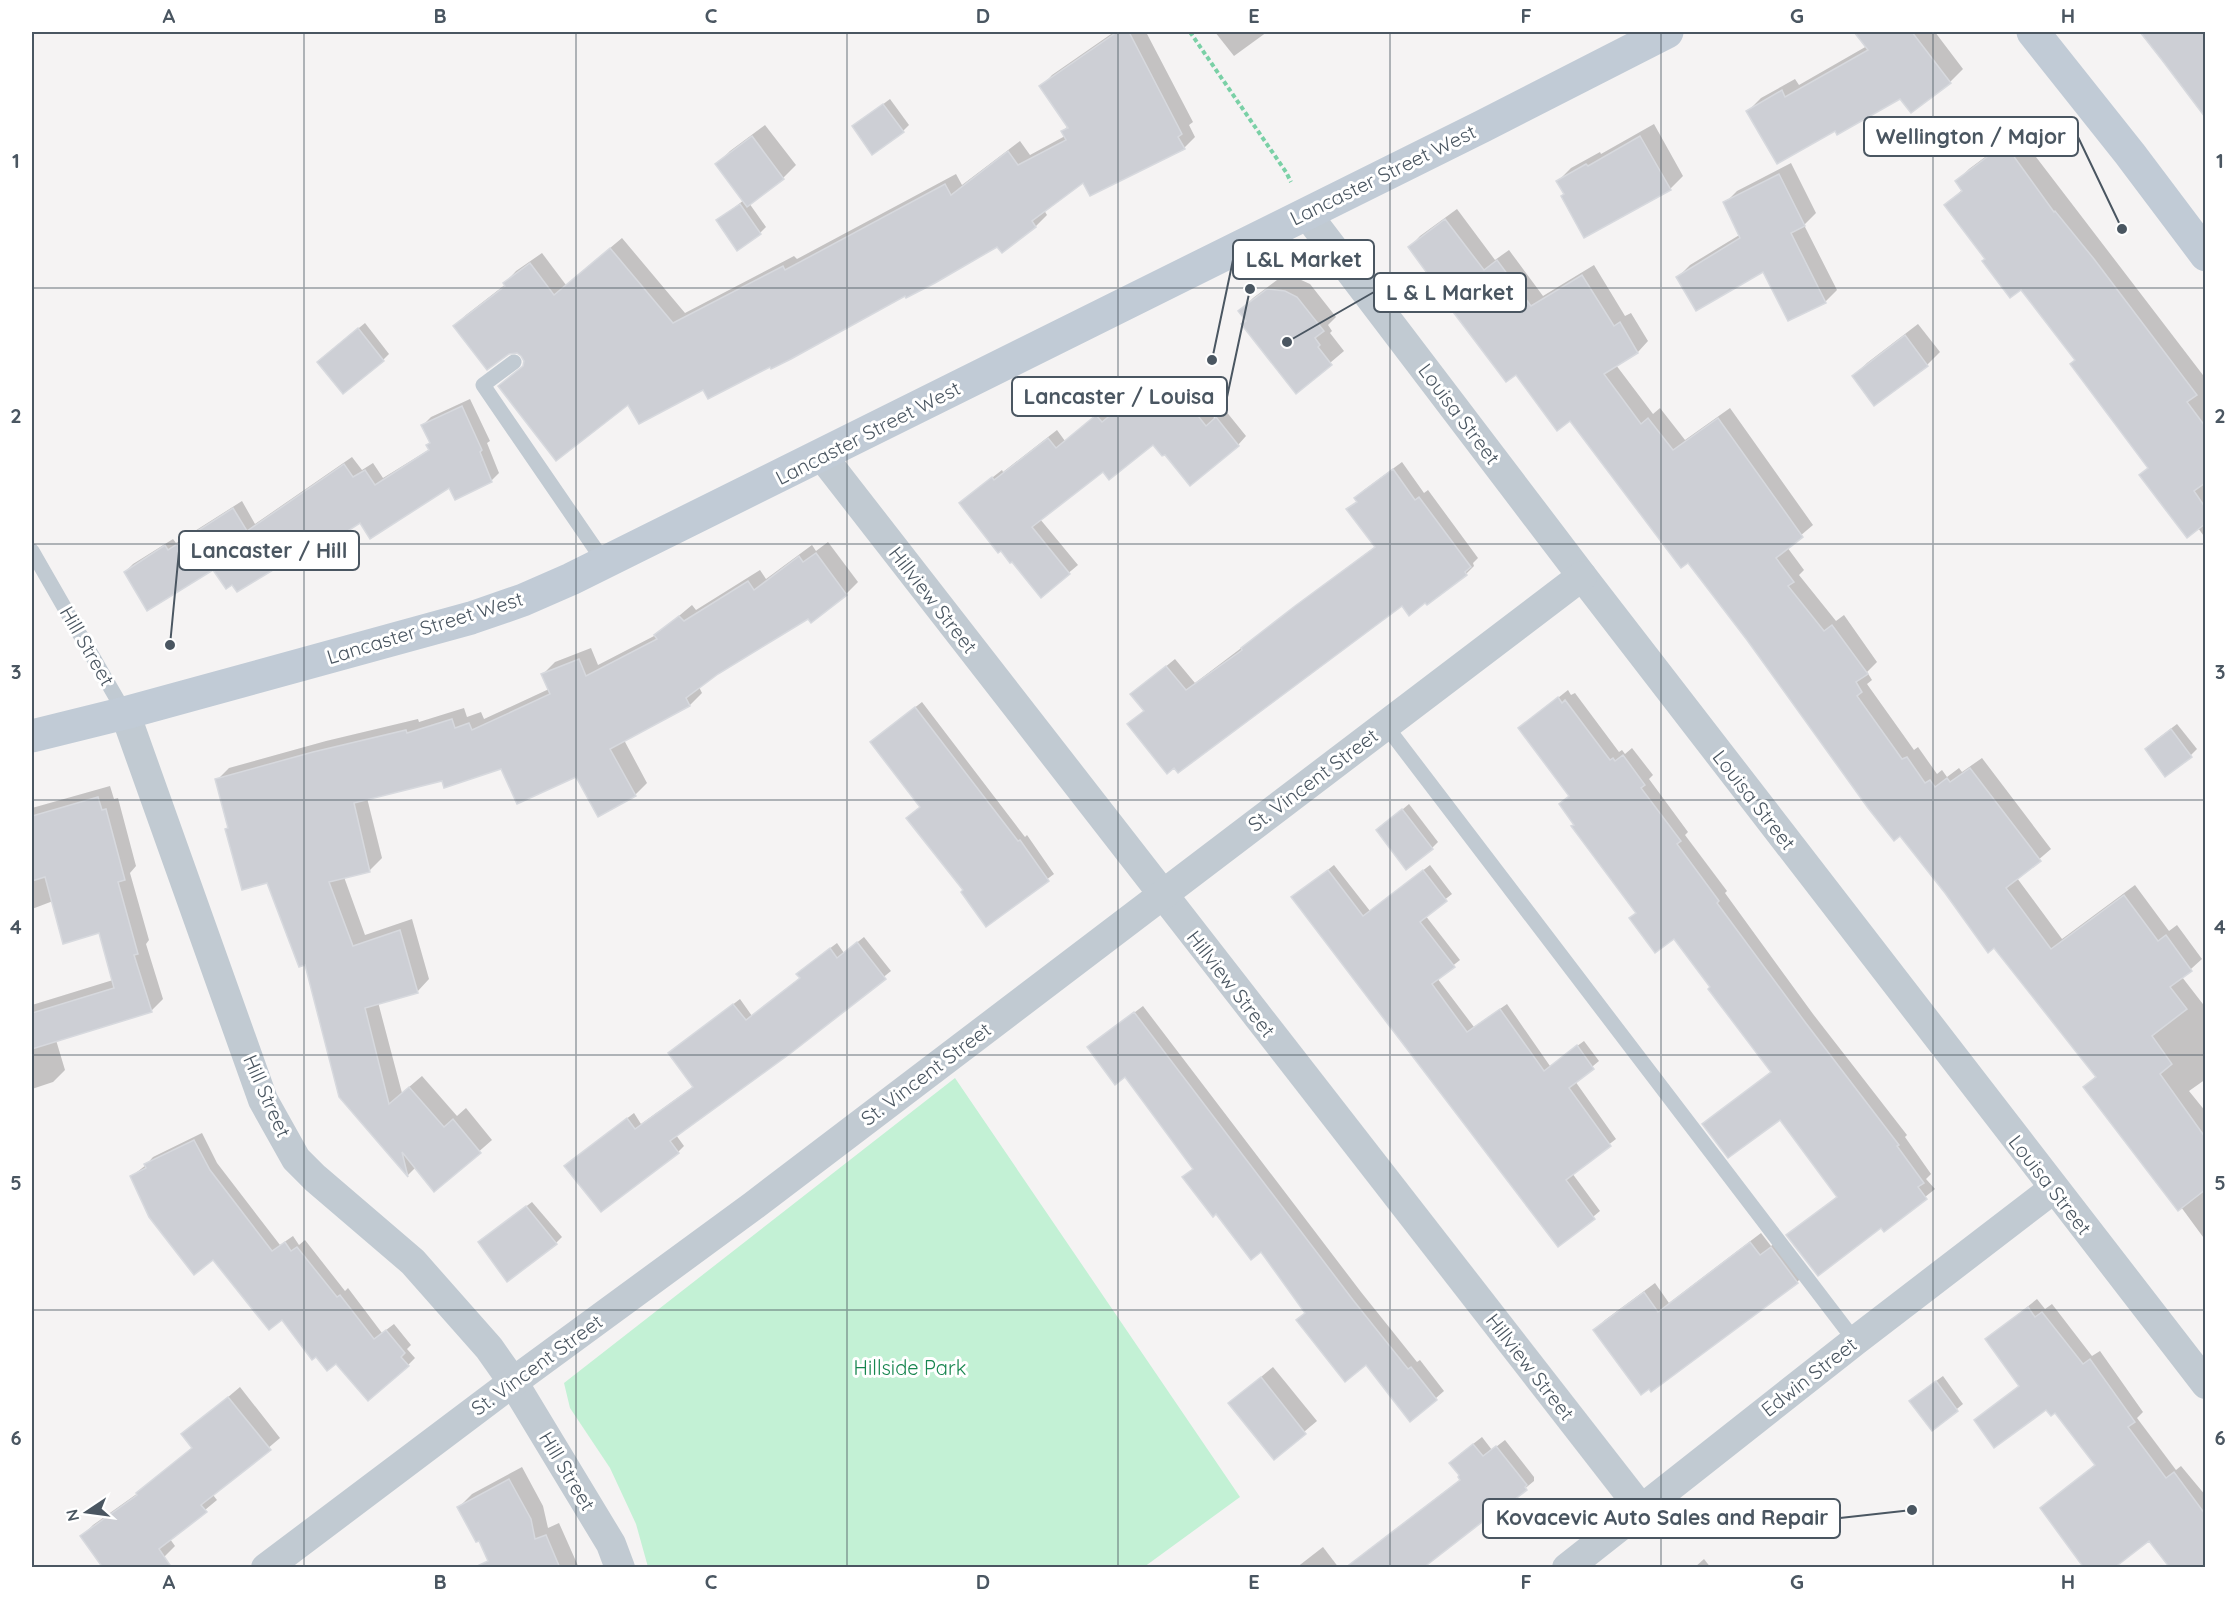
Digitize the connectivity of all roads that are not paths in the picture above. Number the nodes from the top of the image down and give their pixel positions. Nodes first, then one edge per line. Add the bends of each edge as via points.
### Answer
1 (1667, 32) edge
2 (2032, 32) edge
3 (1306, 213) junction
4 (2205, 255) edge
5 (514, 363) dead end
6 (822, 456) junction
7 (32, 551) edge
8 (605, 563) junction
9 (1582, 576) junction
10 (125, 713) junction
11 (1386, 726) junction
12 (32, 736) edge
13 (1162, 895) junction
14 (2053, 1189) junction
15 (1855, 1341) junction
16 (513, 1382) junction
17 (2205, 1384) edge
18 (1642, 1510) junction
19 (267, 1568) edge
20 (620, 1568) edge
21 (1567, 1568) edge

1 - 3 main road, Lancaster Street West
2 - 4 main road
3 - 6 main road, Lancaster Street West
3 - 9 street, Louisa Street
5 - 8 lane via 483,385
6 - 8 main road, Lancaster Street West
6 - 13 street, Hillview Street
7 - 10 lane, Hill Street
8 - 10 main road, Lancaster Street West via 524,600 471,618
9 - 11 street, St. Vincent Street
9 - 14 street, Louisa Street
10 - 12 main road, Lancaster Street West
10 - 16 street, Hill Street via 263,1100 296,1159 413,1262 484,1341
11 - 13 street, St. Vincent Street
11 - 15 lane
13 - 16 street, St. Vincent Street via 753,1206
13 - 18 street, Hillview Street
14 - 15 street, Edwin Street
14 - 17 street, Louisa Street
15 - 18 street, Edwin Street
16 - 19 street, St. Vincent Street
16 - 20 street, Hill Street via 611,1544
18 - 21 street, Edwin Street

